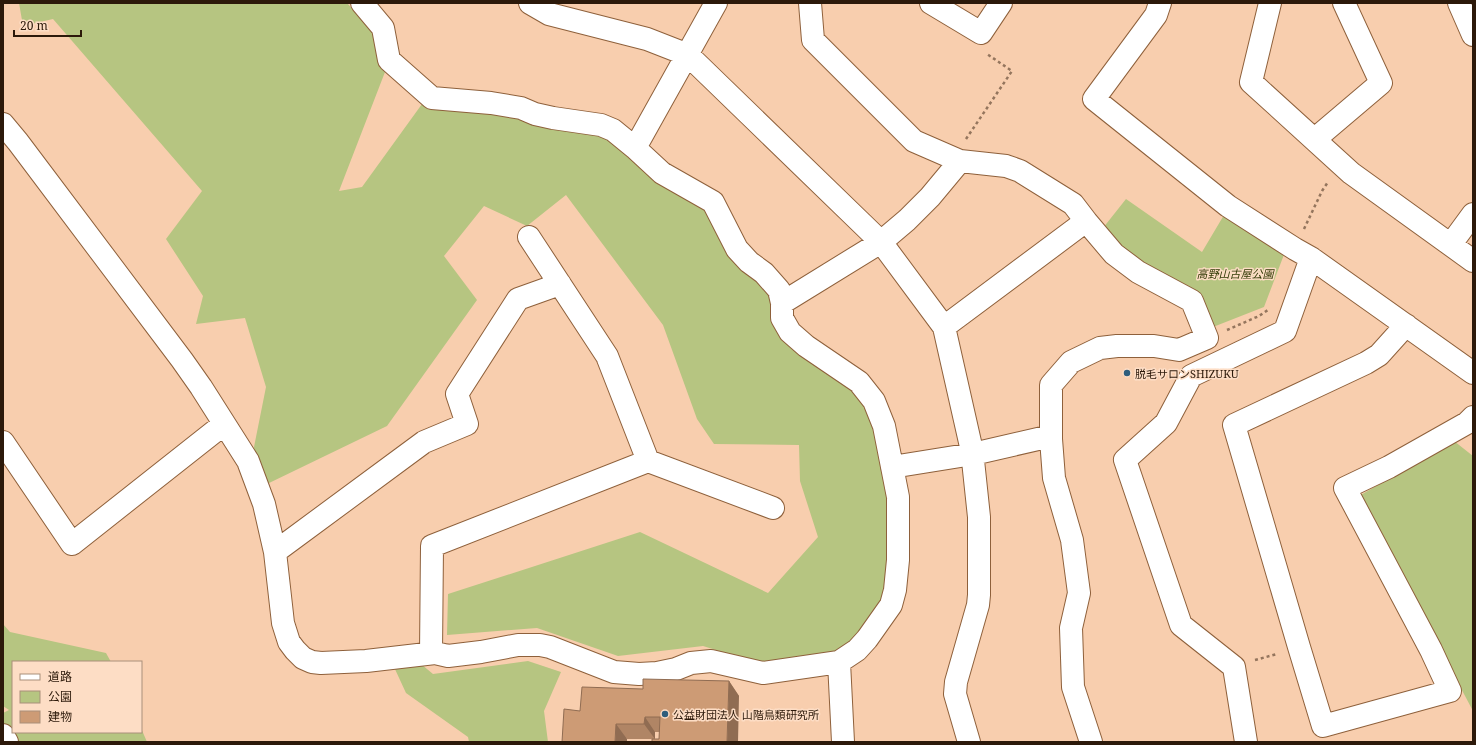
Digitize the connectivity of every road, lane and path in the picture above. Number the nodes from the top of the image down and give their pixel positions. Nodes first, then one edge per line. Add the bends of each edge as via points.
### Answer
1 (362, 3) edge
2 (530, 3) edge
3 (716, 3) edge
4 (810, 3) edge
5 (931, 3) edge
6 (1001, 3) edge
7 (1160, 3) edge
8 (1270, 3) edge
9 (1344, 3) edge
10 (1459, 3) edge
11 (981, 33) junction
12 (1473, 35) edge
13 (688, 55) junction
14 (3, 124) edge
15 (1315, 139) junction
16 (635, 148) junction
17 (956, 159) junction
18 (1473, 214) edge
19 (1086, 222) junction
20 (529, 237) dead end
21 (881, 242) junction
22 (1451, 244) junction
23 (1311, 258) junction
24 (1473, 261) edge
25 (560, 284) junction
26 (782, 302) junction
27 (1406, 325) junction
28 (944, 328) junction
29 (1473, 373) edge
30 (1473, 417) edge
31 (224, 424) junction
32 (1051, 436) junction
33 (3, 442) edge
34 (973, 454) junction
35 (648, 461) junction
36 (892, 467) junction
37 (772, 508) dead end
38 (275, 552) junction
39 (1298, 647) junction
40 (432, 653) junction
41 (839, 662) junction
42 (1234, 667) junction
43 (3, 735) edge
44 (7, 742) edge
45 (843, 742) edge
46 (969, 742) edge
47 (1091, 742) edge
48 (1246, 742) edge

1 - 16 street via 382,28 389,60 432,98 491,103 521,108 553,118 601,125 613,130
2 - 13 street via 549,14 647,39
3 - 13 street
4 - 17 street via 813,40 914,141
5 - 11 street
6 - 11 street
7 - 23 street via 1156,15 1094,99 1228,206
8 - 15 street via 1251,82
9 - 15 street via 1381,83
10 - 12 street
11 - 17 path via 974,46 1012,71
13 - 16 street
13 - 21 street
14 - 31 street via 182,360
15 - 22 street via 1351,173
16 - 26 street via 662,173 712,202 737,249 779,290
17 - 19 street via 1006,166 1020,171 1073,204
17 - 21 street via 919,208
18 - 22 street
19 - 28 street
19 - 32 street via 1114,254 1138,272 1192,301 1207,338 1179,350 1154,346 1100,348 1071,362 1050,385
20 - 25 street
21 - 26 street
21 - 28 street
22 - 24 street
23 - 27 street
23 - 42 street via 1285,331 1191,376 1166,423 1125,460 1181,625
25 - 35 street via 607,356
25 - 38 street via 518,299 457,394 467,424 424,442
26 - 36 street via 782,318 790,332 859,382 874,401 884,426
27 - 29 street
27 - 39 street via 1379,355 1366,363 1234,425
28 - 34 street
30 - 39 street via 1467,423 1389,467 1345,488 1450,691 1323,726
31 - 33 street via 72,544
31 - 38 street via 248,461 264,504
32 - 34 street
32 - 47 street via 1054,478 1072,540 1079,593 1071,628 1073,687
34 - 36 street
34 - 46 street via 979,517 979,595 956,682 956,694
35 - 37 street
35 - 40 street via 432,546
36 - 41 street via 898,497 898,560 891,605 857,650
38 - 40 street via 283,623 289,642 303,658 321,663 366,661
39 - 42 path
40 - 41 street via 448,656 518,645 540,645 614,672 639,674 657,673 692,663 711,661 763,674
41 - 45 street
42 - 48 street
43 - 44 street

